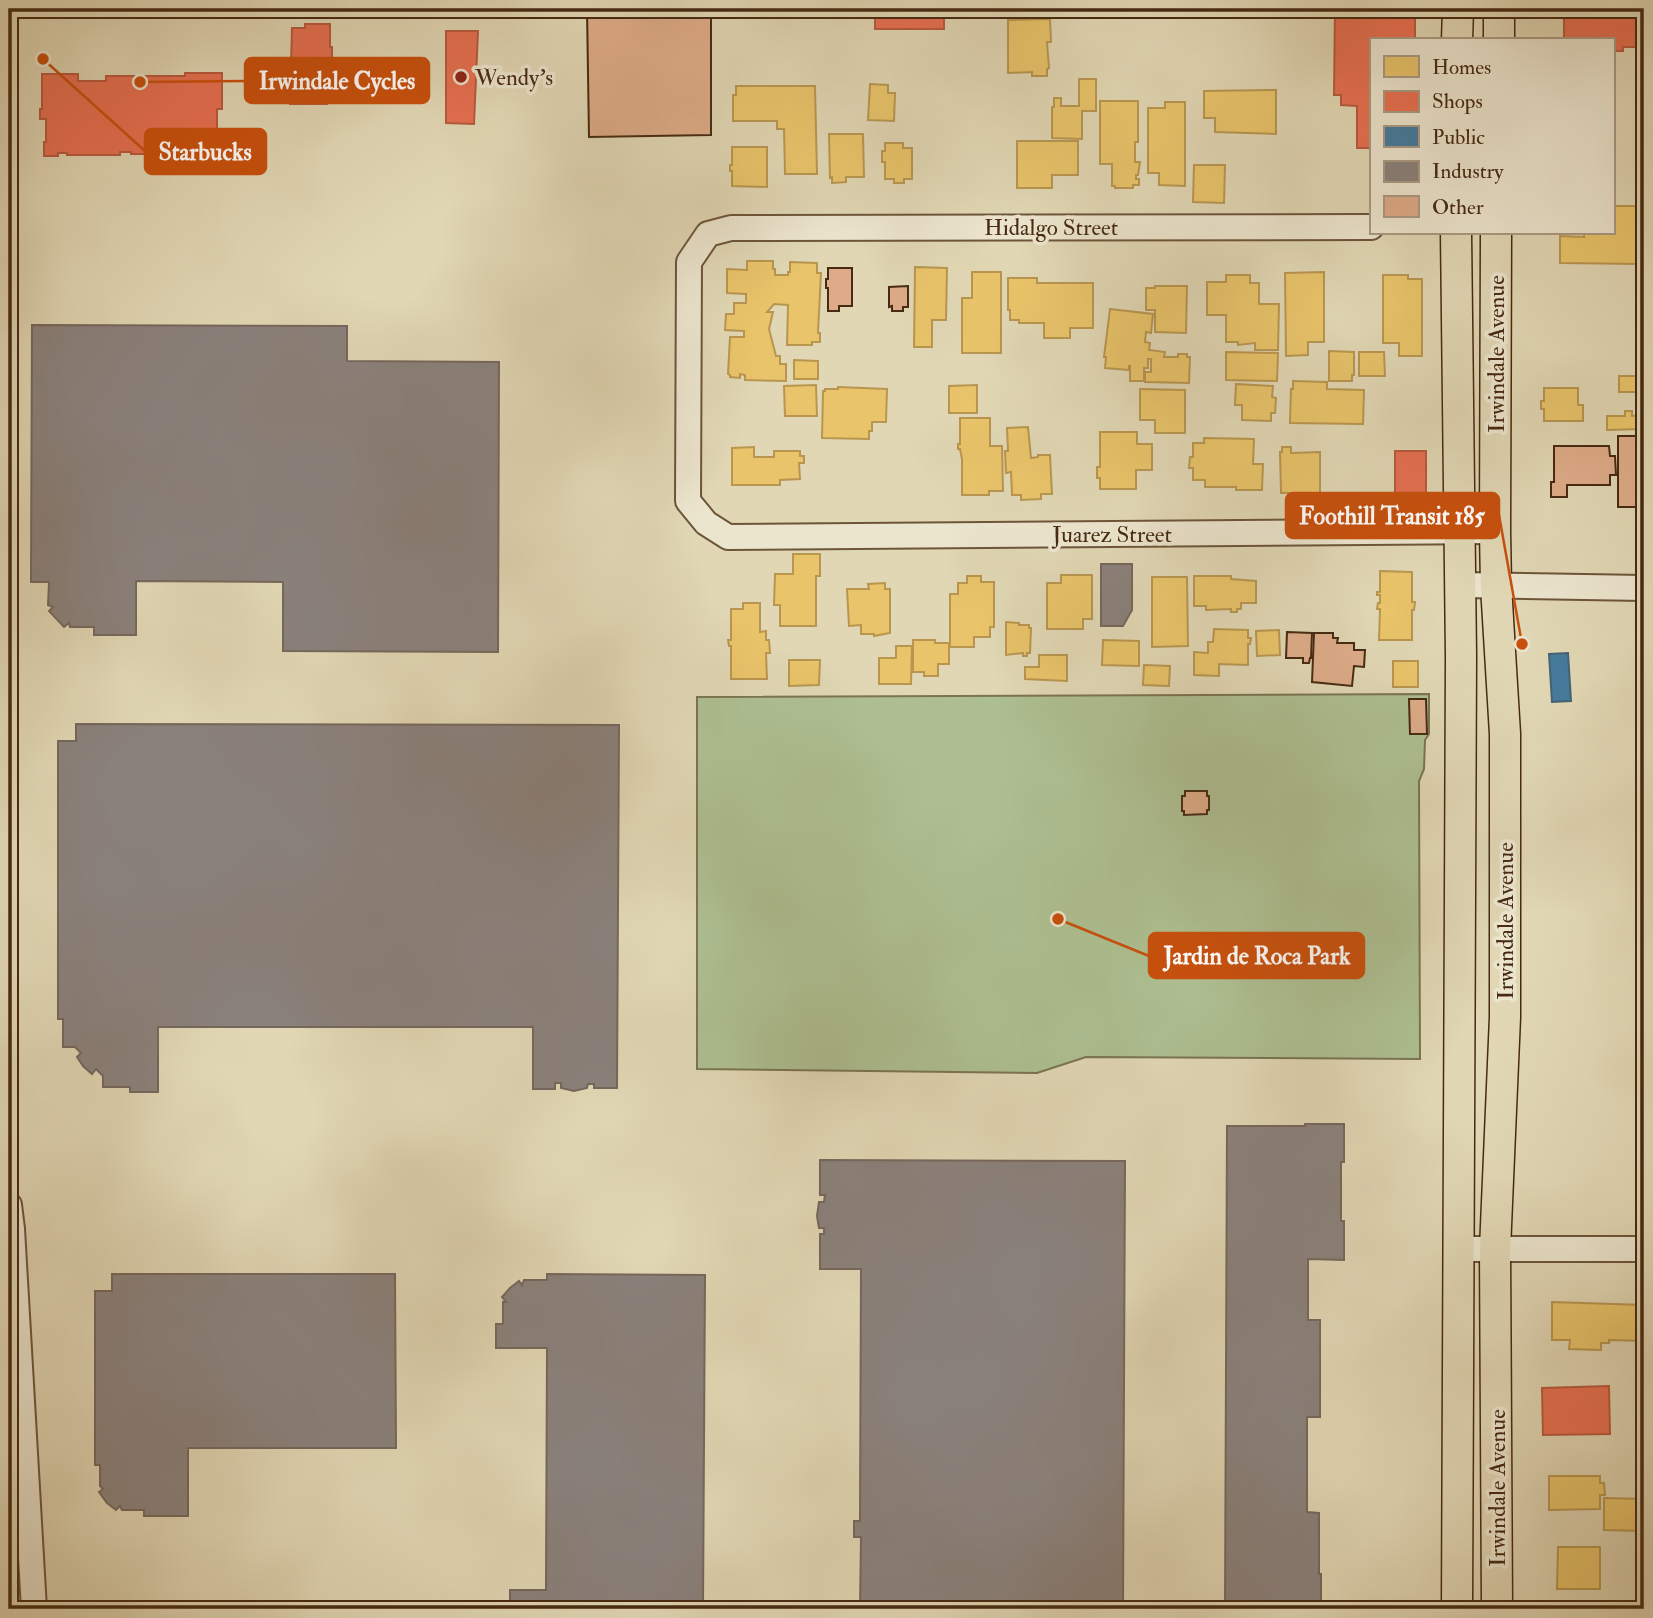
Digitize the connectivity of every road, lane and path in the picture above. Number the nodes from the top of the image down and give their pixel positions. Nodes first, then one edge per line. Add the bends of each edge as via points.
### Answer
1 (1458, 9) edge
2 (1499, 9) edge
3 (1457, 38) edge
4 (1499, 38) edge
5 (1370, 227) edge
6 (1456, 234) edge
7 (1496, 234) edge
8 (1459, 531) junction
9 (1495, 531) junction
10 (728, 537) joint
11 (1460, 585) junction
12 (1496, 586) junction
13 (1644, 588) edge
14 (9, 1205) edge
15 (1459, 1249) junction
16 (1495, 1249) junction
17 (1644, 1249) edge
18 (34, 1609) edge
19 (1457, 1609) edge
20 (1497, 1609) edge

1 - 3 main road
2 - 4 main road
5 - 10 street, Hidalgo Street via 731,228 708,233 689,262 688,501 706,523
6 - 8 main road, Irwindale Avenue
7 - 9 main road, Irwindale Avenue
8 - 9 street, Juarez Street
8 - 10 street, Juarez Street
8 - 11 main road, Irwindale Avenue
9 - 12 main road, Irwindale Avenue
11 - 12 street
11 - 15 main road, Irwindale Avenue
12 - 13 street
12 - 16 main road, Irwindale Avenue via 1506,734 1505,1017
14 - 18 street
15 - 16 street
15 - 19 main road, Irwindale Avenue
16 - 17 street
16 - 20 main road, Irwindale Avenue

